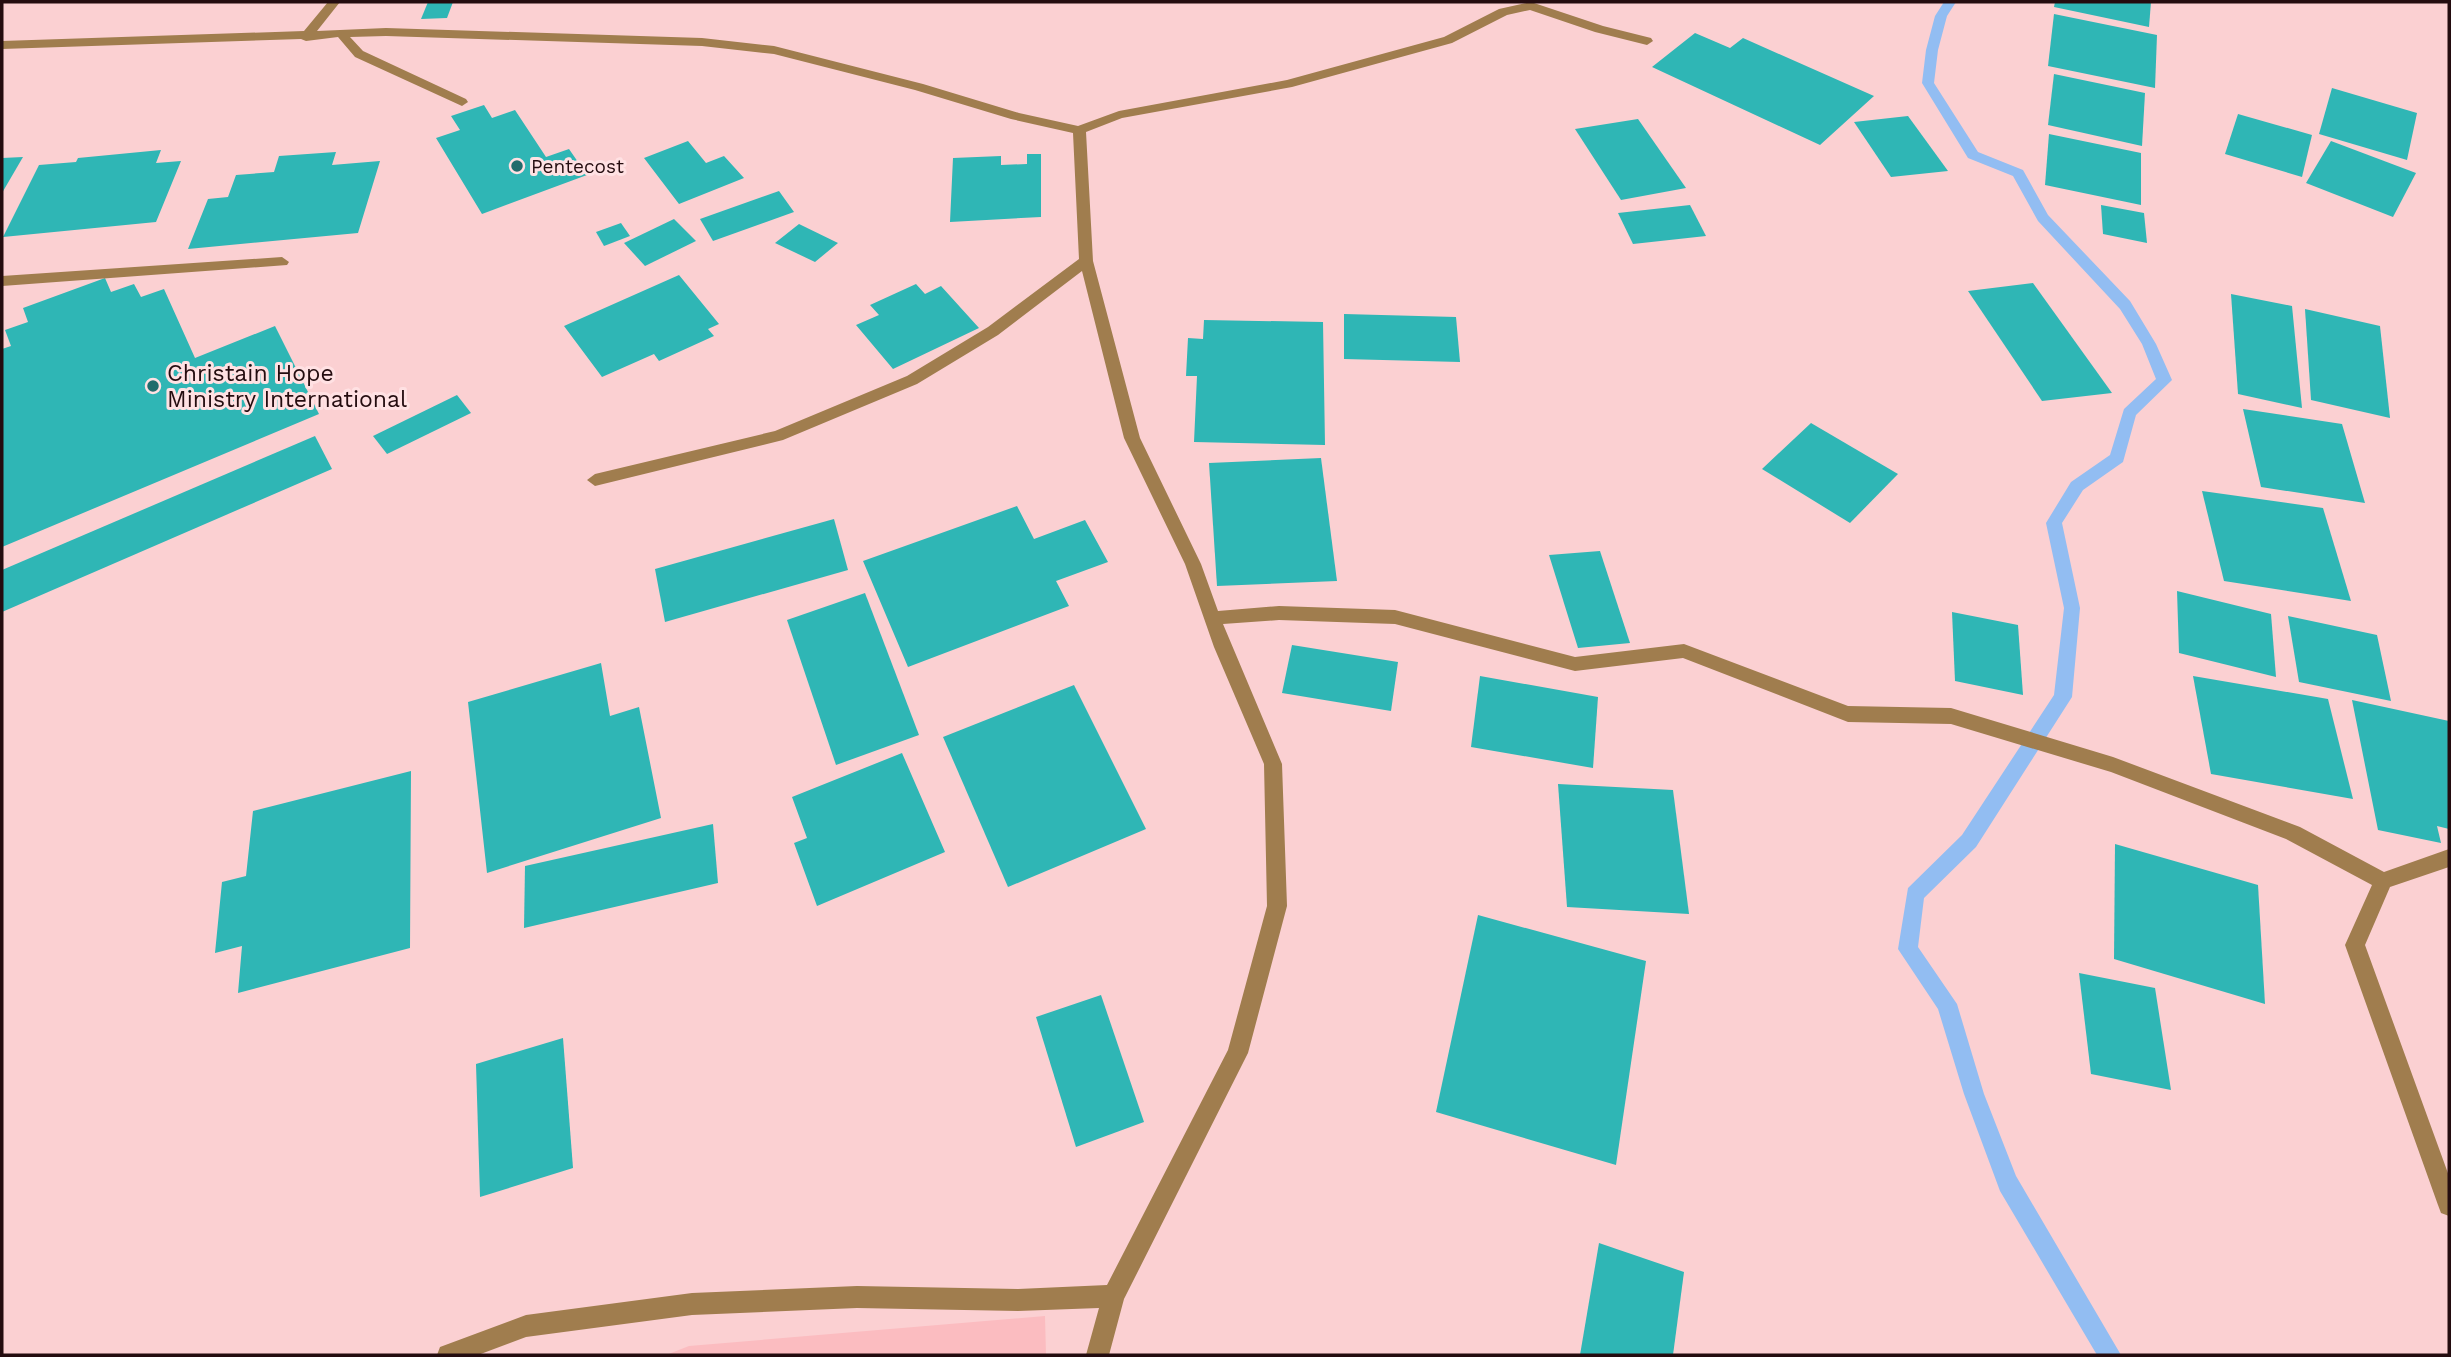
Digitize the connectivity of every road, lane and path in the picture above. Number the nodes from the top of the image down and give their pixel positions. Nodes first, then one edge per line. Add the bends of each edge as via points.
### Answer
1 (334, 2) edge
2 (342, 35) junction
3 (306, 37) junction
4 (1647, 40) dead end
5 (2, 45) edge
6 (462, 102) dead end
7 (1079, 130) junction
8 (1086, 261) junction
9 (282, 262) dead end
10 (2, 281) edge
11 (595, 480) dead end
12 (1212, 618) junction
13 (2449, 858) edge
14 (2383, 881) junction
15 (2449, 1205) edge
16 (1113, 1296) junction
17 (448, 1355) edge
18 (1098, 1355) edge

1 - 3 street
2 - 3 street
2 - 6 street via 359,54
2 - 7 street via 386,32 702,42 774,50
3 - 5 street
4 - 7 street via 1531,6 1503,12 1448,40 1288,85 1119,115
7 - 8 street
8 - 11 street via 993,331 912,380 778,436
8 - 12 street via 1132,438 1193,564
9 - 10 street
12 - 14 street via 1279,613 1395,617 1575,664 1684,651 1848,714 1951,716 2113,765 2293,833
12 - 16 street via 1273,764 1277,906 1238,1053
13 - 14 street
14 - 15 street via 2355,945
16 - 17 street via 1018,1300 857,1297 692,1304 526,1326
16 - 18 street

